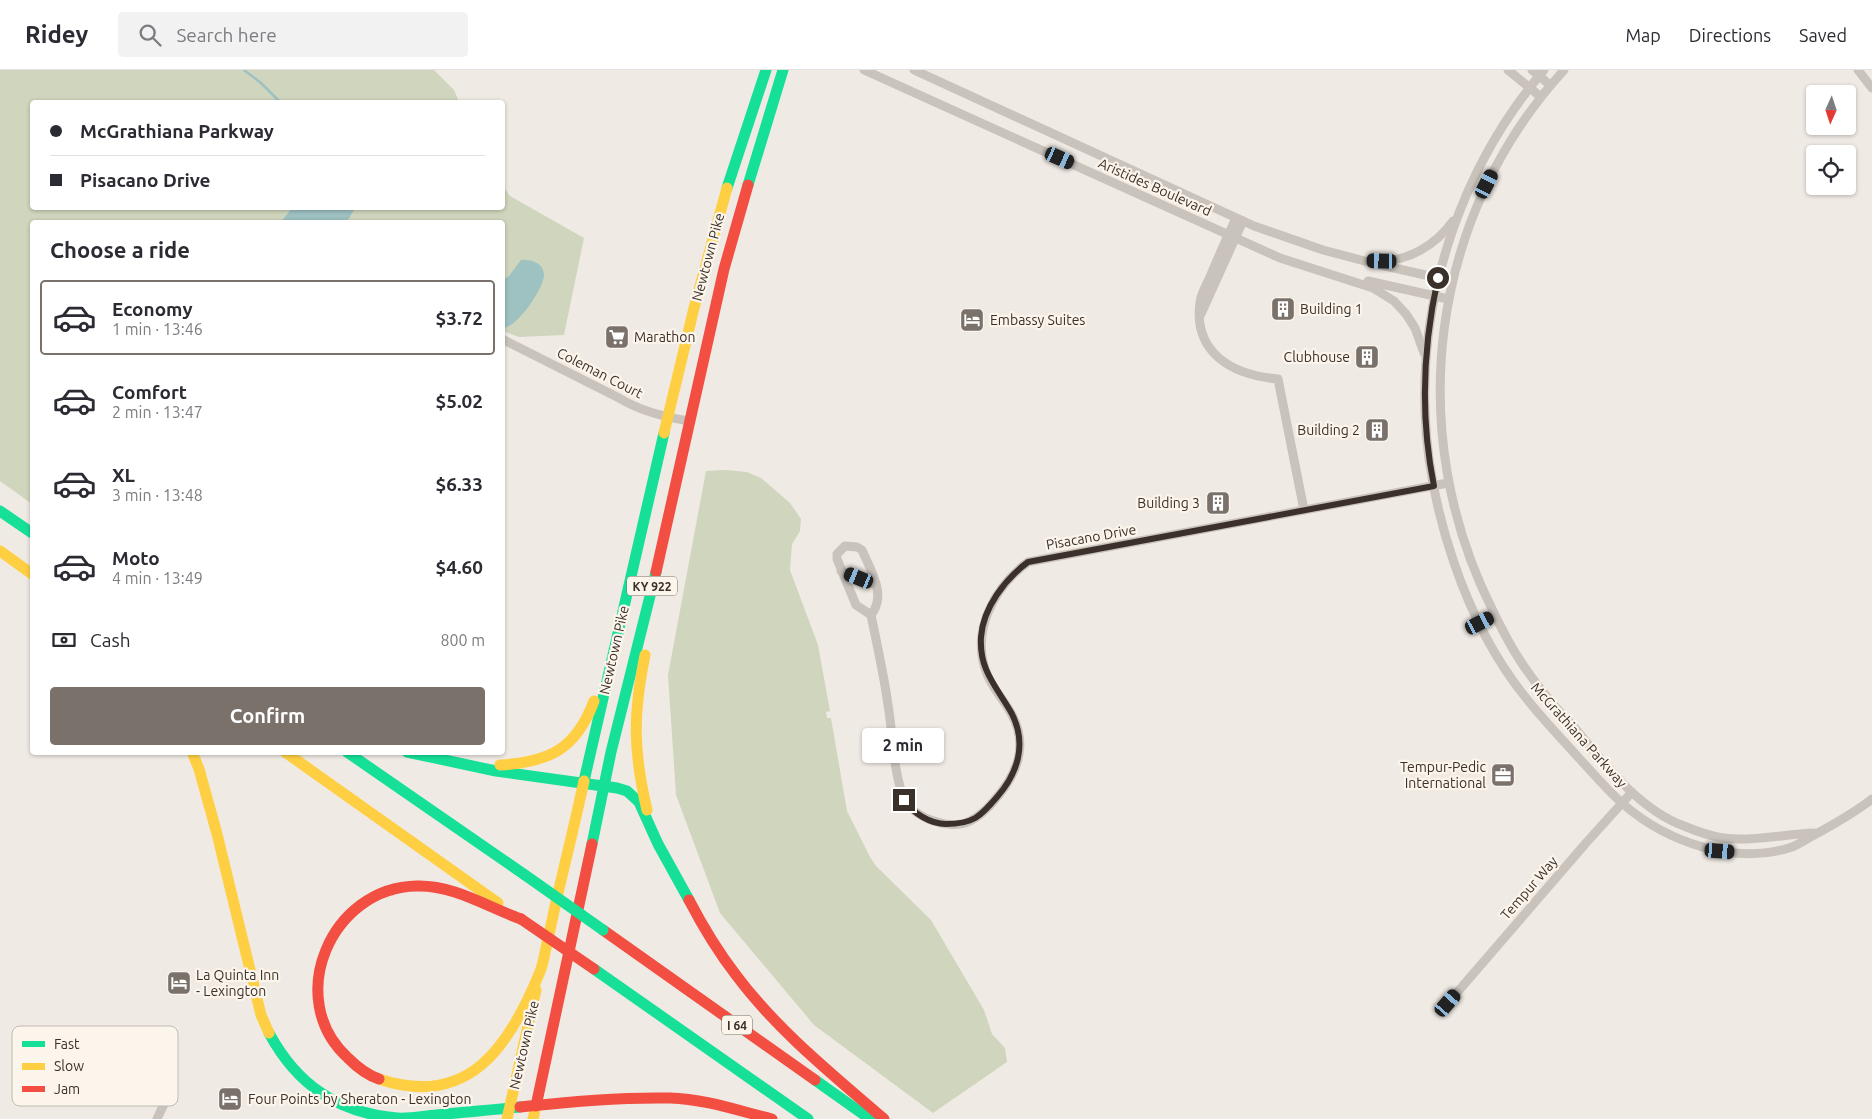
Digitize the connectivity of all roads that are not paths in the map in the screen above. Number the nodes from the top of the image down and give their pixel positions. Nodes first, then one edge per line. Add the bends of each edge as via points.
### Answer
1 (766, 70) edge
2 (784, 70) edge
3 (864, 70) edge
4 (914, 70) edge
5 (1508, 70) edge
6 (1564, 70) edge
7 (1858, 70) edge
8 (1538, 72) edge
9 (1550, 85) junction
10 (1530, 88) junction
11 (1872, 88) edge
12 (1540, 97) junction
13 (1458, 215) junction
14 (1240, 220) junction
15 (1232, 236) junction
16 (1355, 259) junction
17 (1328, 272) junction
18 (1438, 278) junction
19 (1452, 281) junction
20 (1434, 296) junction
21 (1448, 299) junction
22 (505, 341) edge
23 (1426, 363) junction
24 (668, 418) junction
25 (689, 422) junction
26 (1448, 483) junction
27 (1434, 486) junction
28 (1304, 510) junction
29 (0, 511) edge
30 (667, 529) junction
31 (30, 533) edge
32 (0, 552) edge
33 (841, 571) junction
34 (29, 573) edge
35 (876, 585) junction
36 (628, 589) junction
37 (871, 615) junction
38 (1495, 615) junction
39 (1480, 623) junction
40 (193, 755) edge
41 (289, 755) edge
42 (351, 755) edge
43 (421, 755) edge
44 (464, 764) junction
45 (584, 784) junction
46 (603, 787) junction
47 (1632, 792) junction
48 (1872, 799) edge
49 (1622, 803) junction
50 (649, 822) junction
51 (1816, 833) junction
52 (521, 920) junction
53 (540, 973) junction
54 (1448, 1003) dead end
55 (163, 1106) edge
56 (536, 1106) junction
57 (466, 1113) junction
58 (508, 1114) edge
59 (157, 1119) edge
60 (490, 1119) edge
61 (533, 1119) edge
62 (772, 1119) edge
63 (808, 1119) edge
64 (870, 1119) edge
65 (884, 1119) edge

1 - 24 main road, Newtown Pike / KY 922 via 738,148 705,262
2 - 25 main road, Newtown Pike / KY 922 via 724,269
3 - 15 street, Aristides Boulevard
4 - 14 street, Aristides Boulevard
5 - 10 street
6 - 9 street, McGrathiana Parkway
7 - 11 street
8 - 9 street
8 - 10 street, McGrathiana Parkway
9 - 12 street, McGrathiana Parkway
10 - 12 street
10 - 13 street, McGrathiana Parkway via 1490,149
12 - 19 street, McGrathiana Parkway via 1487,184
13 - 16 street, Aristides Boulevard via 1439,237 1407,256 1382,261
13 - 18 street, McGrathiana Parkway
14 - 15 street
14 - 16 street, Aristides Boulevard via 1288,239
15 - 17 street, Aristides Boulevard via 1280,258
15 - 28 street via 1200,300 1200,326 1204,341 1220,360 1242,370 1278,379
16 - 18 street, Aristides Boulevard
17 - 20 street, Aristides Boulevard
17 - 23 street, Aristides Boulevard via 1373,288 1394,301 1415,328
18 - 19 street, Aristides Boulevard
18 - 20 street, McGrathiana Parkway
19 - 21 street, McGrathiana Parkway
20 - 21 street, Aristides Boulevard
20 - 23 street, McGrathiana Parkway
21 - 26 street, McGrathiana Parkway via 1439,393
22 - 24 street, Coleman Court via 633,407
23 - 27 street, McGrathiana Parkway via 1425,412
24 - 25 street, Coleman Court
24 - 36 main road, Newtown Pike / KY 922
25 - 30 main road, Newtown Pike / KY 922
26 - 27 street, Pisacano Drive
26 - 38 street, McGrathiana Parkway via 1463,542
27 - 28 street, Pisacano Drive
27 - 39 street, McGrathiana Parkway via 1453,560
28 - 37 street, Pisacano Drive via 1028,562 1016,571 992,603 981,639 987,675 1012,715 1021,747 1007,786 988,808 968,822 940,824 915,812 904,800
29 - 31 main road
30 - 46 main road, Newtown Pike / KY 922
30 - 50 main road via 636,716 638,768
32 - 34 main road
33 - 35 street
33 - 35 street via 837,554 845,546 858,547
33 - 37 street via 856,605
35 - 37 street via 879,597 877,608
36 - 44 main road via 584,727 563,748 540,760 514,765
36 - 45 main road, Newtown Pike / KY 922
38 - 39 street
38 - 47 street, McGrathiana Parkway via 1527,671 1544,693
39 - 49 street, McGrathiana Parkway via 1496,654 1526,698
40 - 57 main road via 215,826 261,1015 284,1058 306,1082 343,1106 399,1118
41 - 52 main road, I 64
42 - 64 main road, I 64, bridge
43 - 44 main road
44 - 45 main road
45 - 46 main road
45 - 53 main road, Newtown Pike / KY 922
46 - 50 main road via 634,795
46 - 56 main road, Newtown Pike / KY 922
47 - 49 street, Tempur Way
47 - 51 street, McGrathiana Parkway via 1667,818 1723,838
48 - 51 street, McGrathiana Parkway via 1850,816
49 - 51 street, McGrathiana Parkway via 1647,822 1684,842 1720,851 1772,851 1794,846
49 - 54 street, Tempur Way
50 - 65 main road via 692,906 735,974 815,1060
52 - 53 main road via 466,896 426,886 391,889 376,894 339,924 324,952 318,984 323,1020 343,1054 376,1079 408,1087 440,1086 475,1071 491,1058 515,1023
52 - 63 main road, I 64, bridge
53 - 58 main road, Newtown Pike / KY 922
55 - 59 street
56 - 58 main road
56 - 61 main road, Newtown Pike / KY 922
56 - 62 main road via 671,1098 704,1102
57 - 58 main road
57 - 60 main road

